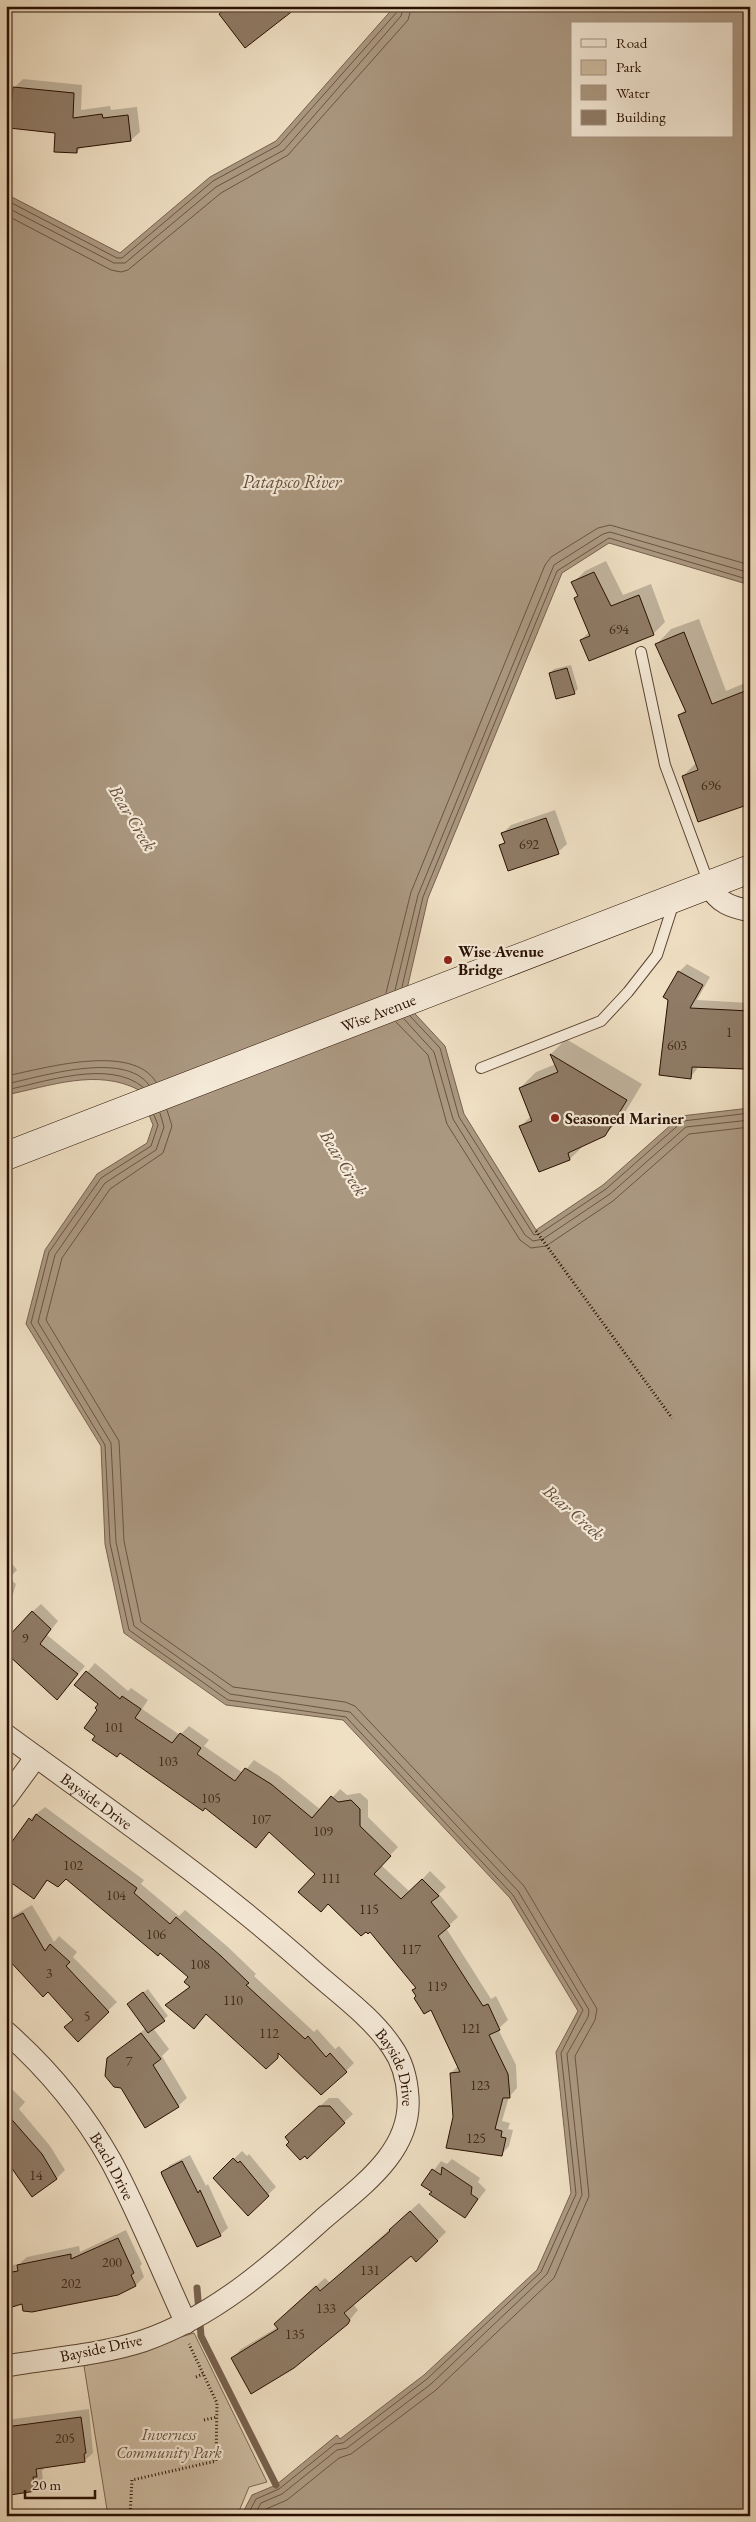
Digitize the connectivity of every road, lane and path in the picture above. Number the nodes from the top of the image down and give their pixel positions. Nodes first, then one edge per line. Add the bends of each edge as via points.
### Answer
1 (641, 652) dead end
2 (750, 869) edge
3 (709, 885) junction
4 (675, 898) junction
5 (750, 911) edge
6 (480, 1068) dead end
7 (6, 1156) edge
8 (536, 1231) dead end
9 (672, 1418) dead end
10 (6, 1735) edge
11 (36, 1757) junction
12 (6, 1798) edge
13 (6, 2032) edge
14 (183, 2324) junction
15 (6, 2366) edge
16 (203, 2374) junction
17 (196, 2377) dead end
18 (217, 2417) junction
19 (204, 2420) dead end
20 (130, 2516) edge

1 - 3 lane via 665,765
2 - 3 main road, Wise Avenue
3 - 4 main road, Wise Avenue
3 - 5 street via 715,897 723,903
4 - 6 lane via 657,955 601,1021
4 - 7 main road, Wise Avenue
8 - 9 path
10 - 11 street, Bayside Drive
11 - 12 street
11 - 14 street, Bayside Drive via 155,1842 264,1926 382,2034 402,2066 409,2099 400,2141 390,2156 279,2259 235,2292
13 - 14 street, Beach Drive via 68,2098 111,2161
14 - 15 street, Bayside Drive via 119,2347
14 - 16 path
16 - 17 path
16 - 18 path via 217,2403
18 - 19 path
18 - 20 path via 216,2460 132,2480

